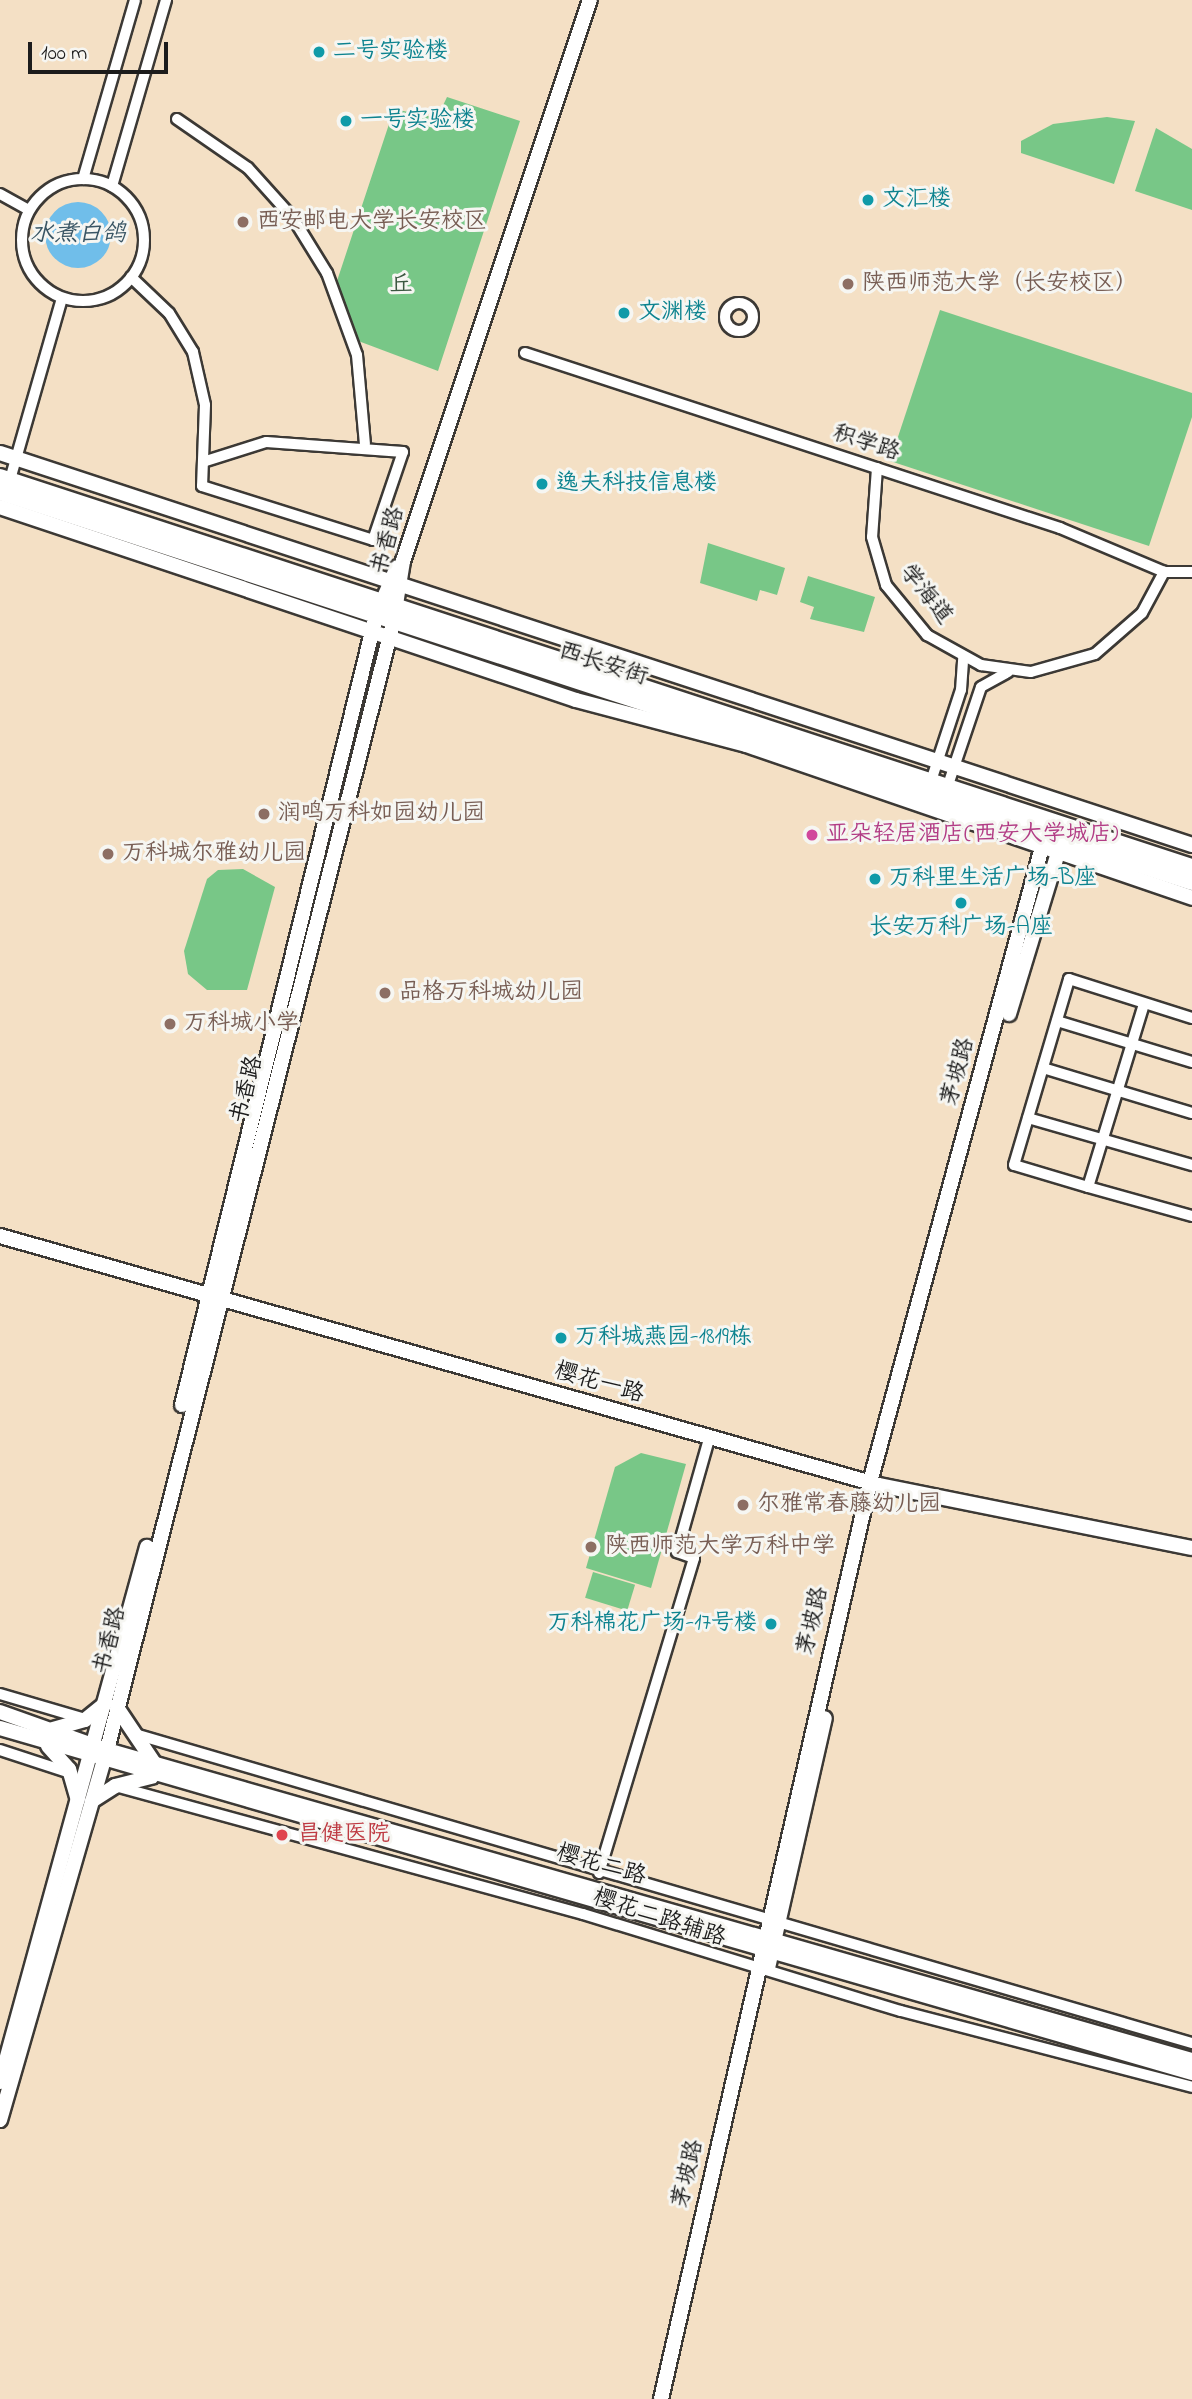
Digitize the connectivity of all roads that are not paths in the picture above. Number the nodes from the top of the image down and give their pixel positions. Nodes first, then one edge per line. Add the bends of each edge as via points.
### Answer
1 (135, 0) edge
2 (166, 0) edge
3 (580, 0) edge
4 (590, 0) edge
5 (177, 118) dead end
6 (83, 179) junction
7 (112, 186) junction
8 (0, 194) edge
9 (29, 210) junction
10 (131, 277) junction
11 (62, 298) junction
12 (525, 353) dead end
13 (365, 444) junction
14 (0, 453) edge
15 (16, 458) junction
16 (205, 461) junction
17 (877, 468) junction
18 (3, 490) edge
19 (1164, 572) junction
20 (1192, 572) edge
21 (396, 581) junction
22 (386, 618) junction
23 (963, 658) junction
24 (1031, 672) junction
25 (937, 762) junction
26 (953, 768) junction
27 (931, 780) junction
28 (948, 785) junction
29 (1048, 827) junction
30 (1062, 840) junction
31 (1192, 845) edge
32 (1041, 850) junction
33 (1192, 867) edge
34 (1192, 882) edge
35 (1031, 884) junction
36 (1048, 889) junction
37 (1192, 898) edge
38 (1144, 1004) junction
39 (1192, 1018) edge
40 (1057, 1021) junction
41 (1133, 1044) junction
42 (1192, 1062) edge
43 (1043, 1068) junction
44 (1118, 1090) junction
45 (1192, 1113) edge
46 (1028, 1118) junction
47 (1103, 1140) junction
48 (1192, 1165) edge
49 (1088, 1187) junction
50 (1192, 1216) edge
51 (0, 1236) edge
52 (214, 1297) junction
53 (709, 1439) junction
54 (874, 1484) junction
55 (1192, 1548) edge
56 (0, 1694) edge
57 (112, 1706) junction
58 (0, 1712) edge
59 (85, 1720) junction
60 (0, 1728) edge
61 (53, 1728) junction
62 (129, 1732) junction
63 (44, 1742) junction
64 (0, 1750) edge
65 (99, 1753) junction
66 (154, 1770) junction
67 (70, 1773) junction
68 (115, 1786) junction
69 (85, 1801) junction
70 (599, 1873) junction
71 (774, 1919) junction
72 (769, 1944) junction
73 (763, 1971) junction
74 (1192, 2043) edge
75 (1192, 2060) edge
76 (1192, 2073) edge
77 (0, 2082) edge
78 (1192, 2087) edge
79 (0, 2120) edge
80 (662, 2399) edge
81 (671, 2399) edge

1 - 6 street
2 - 7 street
3 - 21 street, 书香路
4 - 21 street, 书香路
5 - 13 street via 248,168 293,218 327,273 357,355
6 - 7 street
6 - 9 street via 51,187
7 - 10 street via 142,223 140,261
8 - 9 street
9 - 11 street via 23,229 28,267
10 - 11 street via 96,299
10 - 16 street via 169,313 193,352 205,405
11 - 15 street
12 - 17 street, 积学路
13 - 16 street via 266,442
13 - 16 street via 403,452 373,540 202,486
14 - 15 street
15 - 18 street
15 - 21 street
17 - 19 street, 积学路 via 1060,528
17 - 23 street, 学海道 via 872,537 886,585 927,635
18 - 22 main road, 西长安街
19 - 20 street, 积学路
19 - 24 street via 1142,613 1111,644 1072,663
21 - 22 street, 书香路
21 - 25 street
22 - 27 main road, 西长安街
22 - 29 main road, 西长安街
22 - 32 street via 576,700 853,780
22 - 52 street, 书香路
23 - 24 street, 学海道
23 - 25 street via 961,690
24 - 26 street via 1004,672 981,687
25 - 26 street
25 - 27 street
26 - 28 street
26 - 31 street
27 - 28 main road, 西长安街
28 - 29 main road, 西长安街
29 - 30 main road, 西长安街
29 - 32 street, 茅坡路
30 - 32 street
30 - 33 main road, 西长安街
30 - 34 main road, 西长安街
30 - 36 street, 茅坡路
30 - 37 street
32 - 35 street, 茅坡路
35 - 36 street
35 - 54 street, 茅坡路
36 - 54 street, 茅坡路
38 - 39 street
38 - 40 street via 1069,979
38 - 41 street
40 - 41 street
40 - 43 street
41 - 42 street
41 - 44 street
43 - 44 street
43 - 46 street
44 - 45 street
44 - 47 street
46 - 47 street
46 - 49 street via 1014,1165
47 - 48 street
47 - 49 street
49 - 50 street
51 - 52 street, 樱花一路
52 - 53 street, 樱花一路
52 - 57 street, 书香路
53 - 54 street, 樱花一路
53 - 70 street via 677,1552 694,1558
54 - 55 street, 樱花一路
54 - 71 street, 茅坡路
56 - 59 street
57 - 59 street
57 - 62 street
57 - 65 street, 书香路
58 - 61 street, 樱花二路
59 - 61 street
60 - 63 street, 樱花二路
61 - 65 street, 樱花二路
62 - 66 street
62 - 70 street, 樱花二路辅路
63 - 65 street, 樱花二路
63 - 67 street
64 - 67 street
65 - 66 street, 樱花二路
65 - 69 street, 书香路
66 - 68 street
66 - 72 street, 樱花二路
67 - 69 street
68 - 69 street
68 - 73 street, 樱花二路辅路 via 583,1914
69 - 77 street, 书香路
69 - 79 street, 书香路
70 - 71 street, 樱花二路辅路
71 - 72 street, 茅坡路
71 - 74 street, 樱花二路辅路
72 - 73 street, 茅坡路
72 - 75 street, 樱花二路
72 - 76 street, 樱花二路
73 - 78 street, 樱花二路辅路
73 - 80 street, 茅坡路
73 - 81 street, 茅坡路

